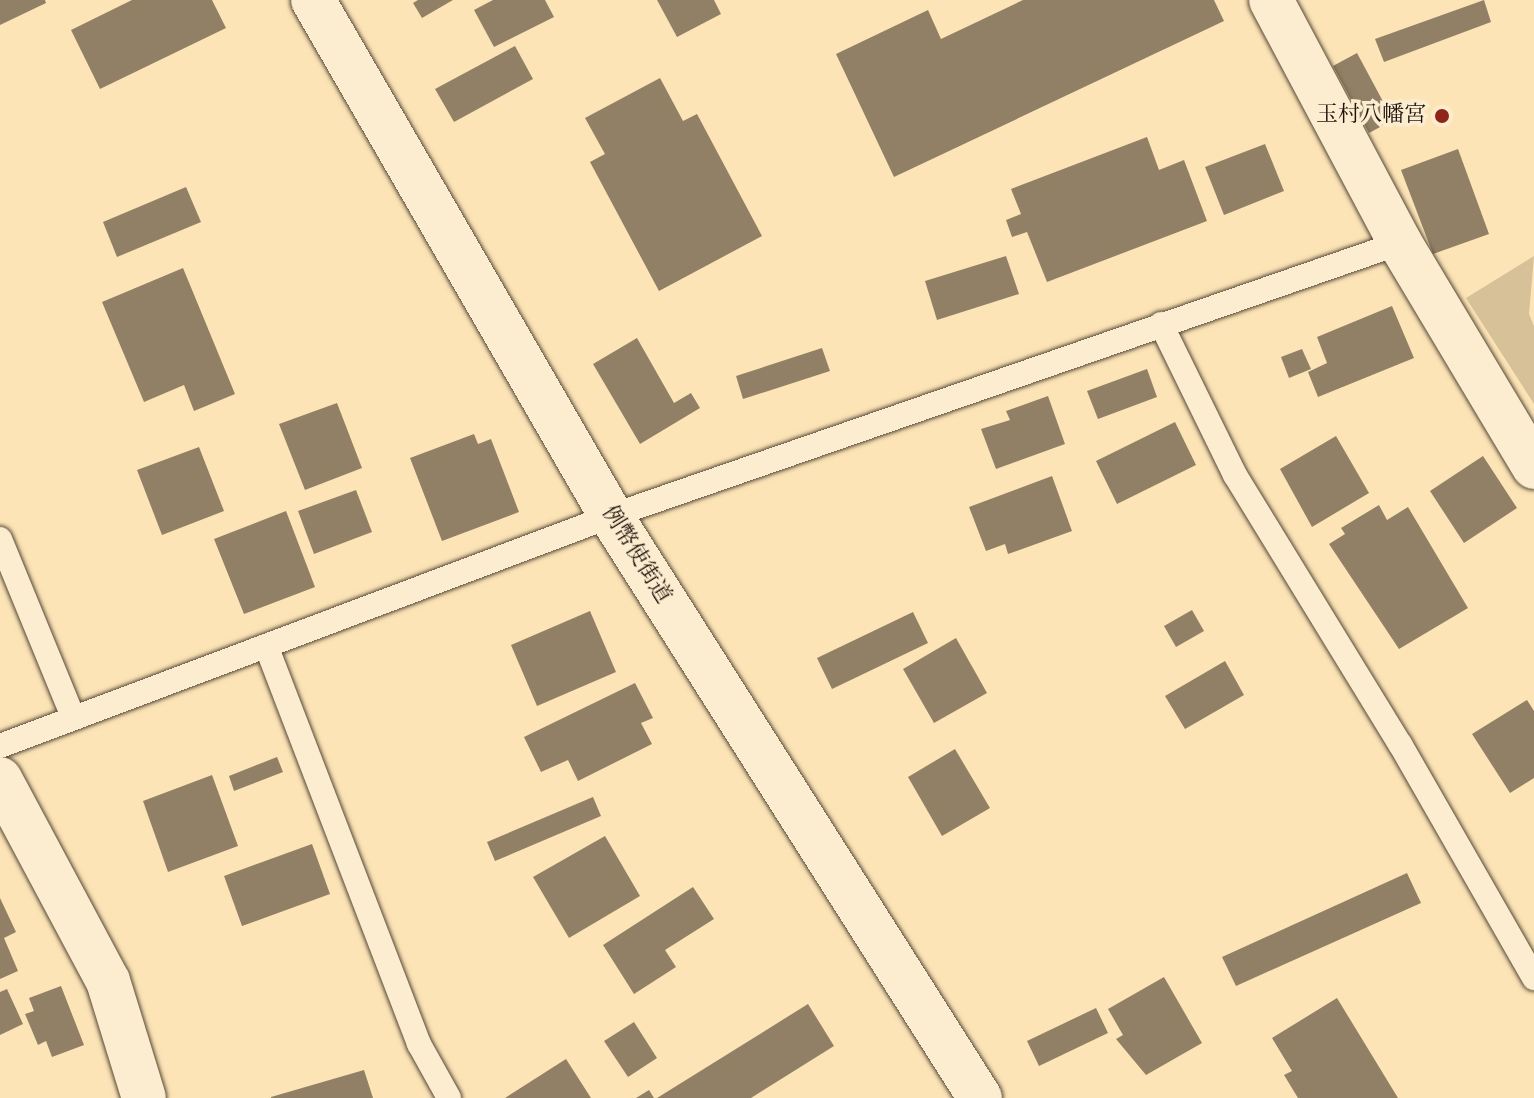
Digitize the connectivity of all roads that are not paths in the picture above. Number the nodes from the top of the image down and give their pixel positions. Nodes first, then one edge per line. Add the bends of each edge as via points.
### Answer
1 (313, 0) edge
2 (1271, 0) edge
3 (1400, 243) junction
4 (1161, 324) junction
5 (1534, 467) edge
6 (611, 516) junction
7 (0, 539) edge
8 (267, 648) junction
9 (73, 717) junction
10 (0, 746) edge
11 (0, 779) edge
12 (1534, 978) edge
13 (144, 1098) edge
14 (449, 1098) edge
15 (980, 1098) edge

1 - 6 main road, 例幣使街道
2 - 3 main road
3 - 4 lane
3 - 5 main road
4 - 6 lane
4 - 12 lane via 1235,475 1408,757
6 - 8 lane
6 - 15 main road, 例幣使街道
7 - 9 lane
8 - 9 lane
8 - 14 lane via 419,1044
9 - 10 lane
11 - 13 main road via 108,981

